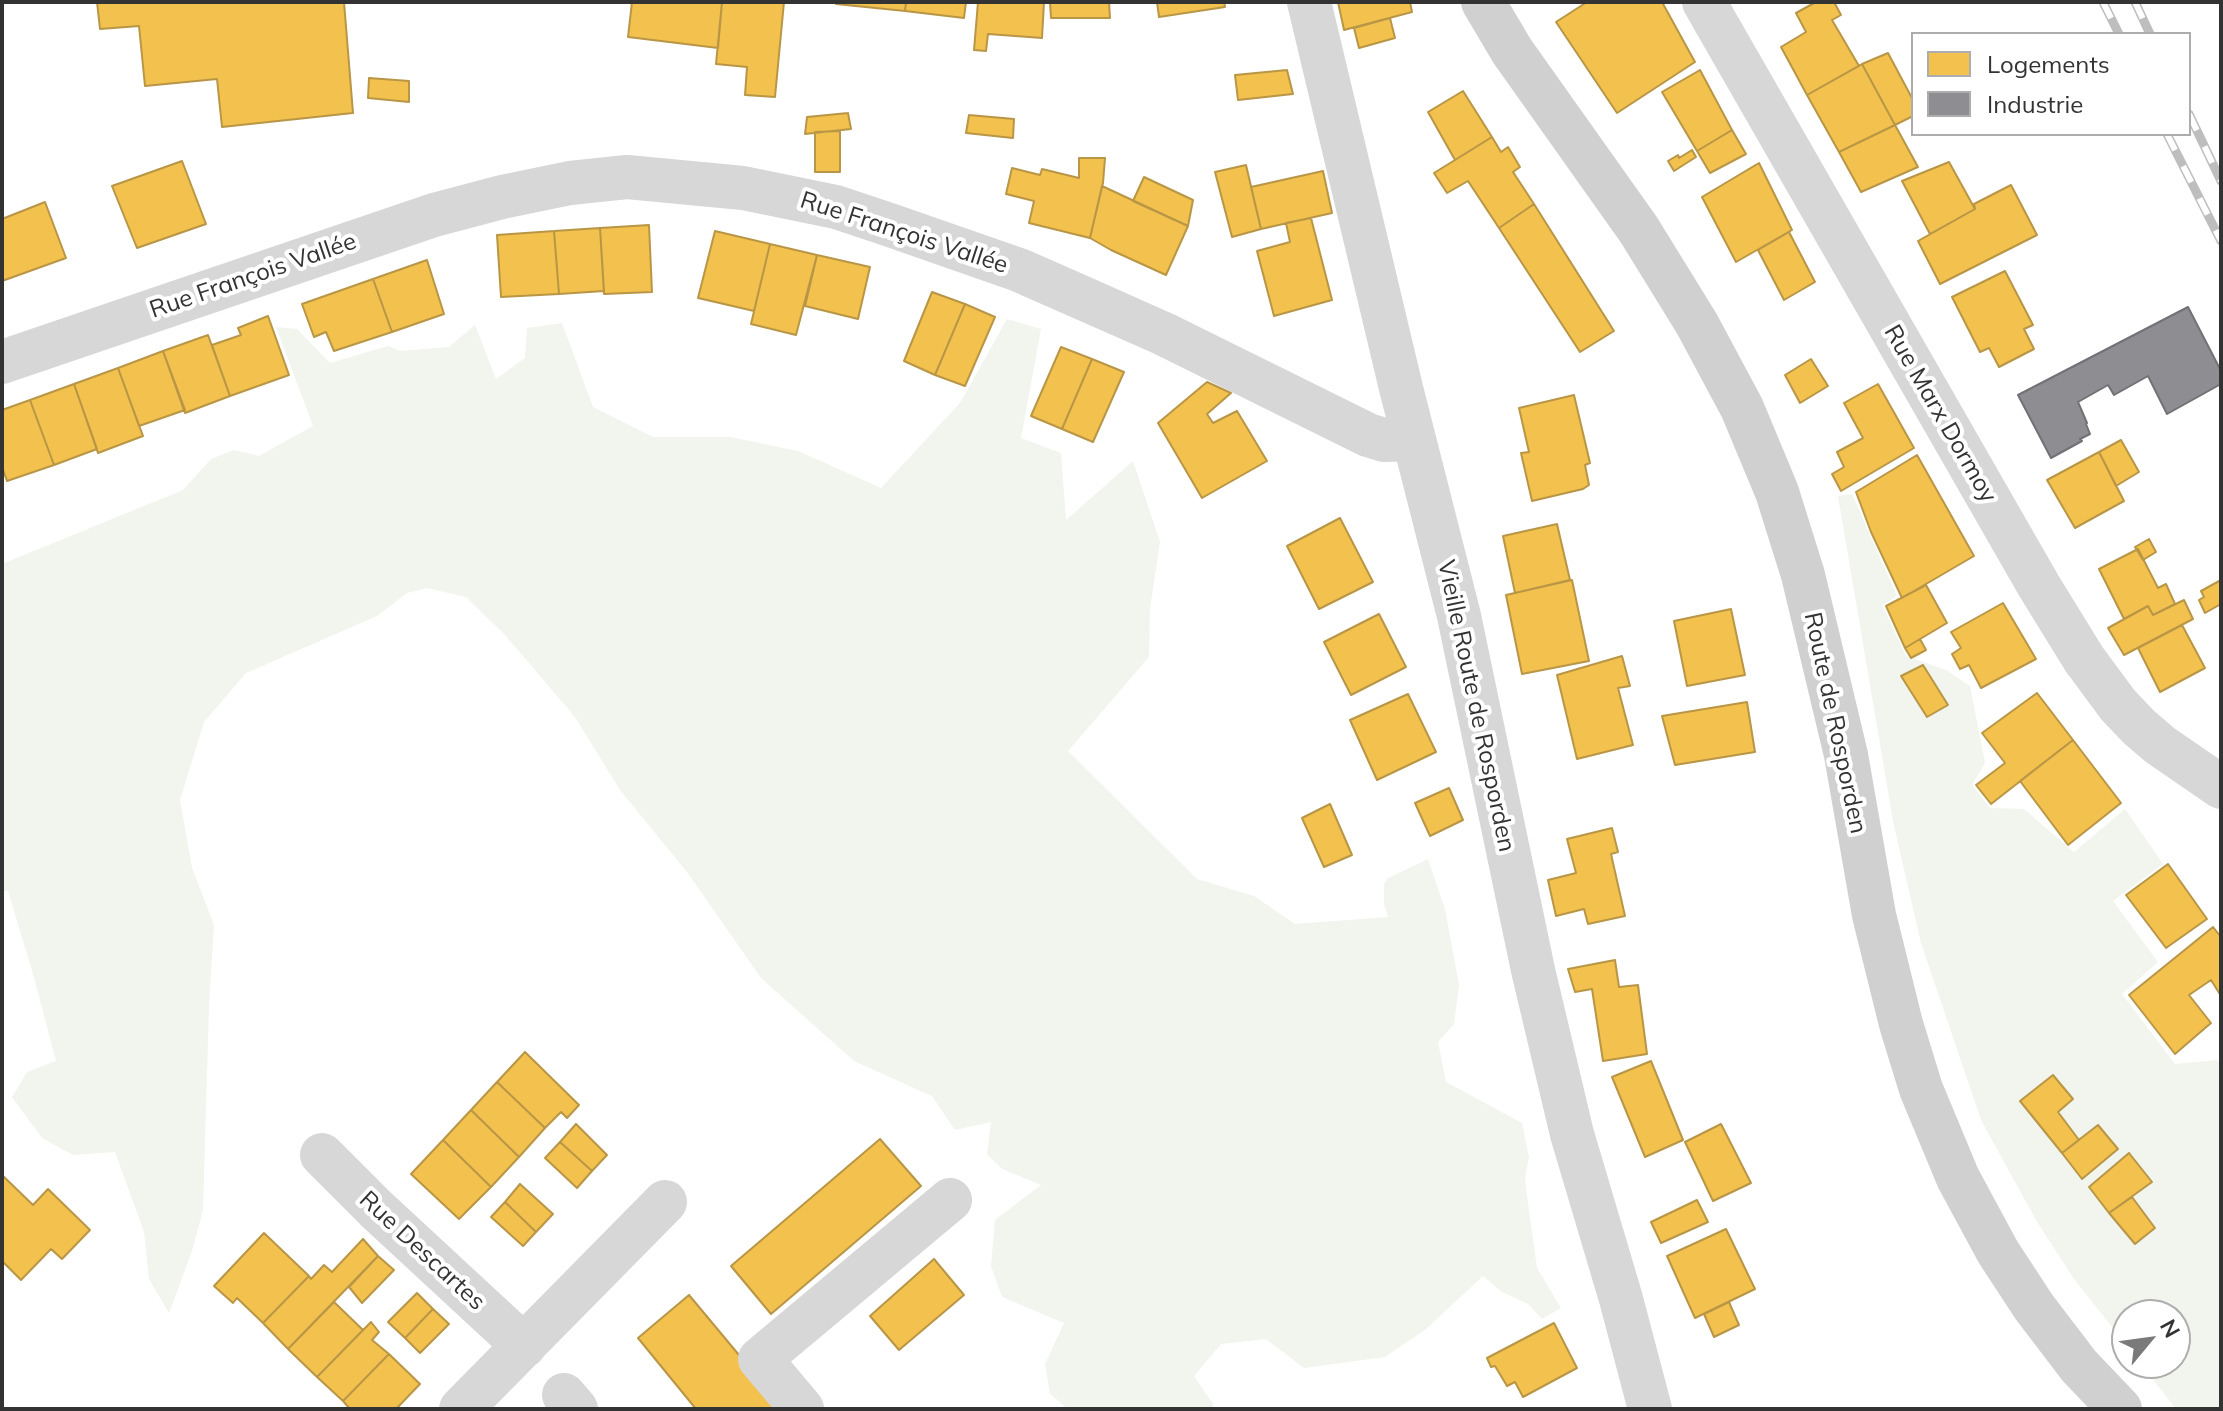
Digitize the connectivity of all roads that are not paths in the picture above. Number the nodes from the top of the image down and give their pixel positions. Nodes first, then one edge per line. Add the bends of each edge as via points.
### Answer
1 (1309, 2) edge
2 (1471, 2) edge
3 (1483, 2) edge
4 (1704, 2) edge
5 (1512, 51) junction
6 (2, 362) edge
7 (1414, 439) junction
8 (2221, 787) edge
9 (322, 1155) dead end
10 (950, 1200) dead end
11 (665, 1202) dead end
12 (524, 1346) junction
13 (461, 1409) edge
14 (802, 1409) edge
15 (1650, 1409) edge
16 (2120, 1409) edge

1 - 7 street, Vieille Route de Rosporden
2 - 5 main road, Route de Rosporden
3 - 5 main road, Route de Rosporden
4 - 8 street, Rue Marx Dormoy via 2084,659 2139,727
5 - 16 main road, Route de Rosporden via 1639,230 1742,408 1777,492 1803,575 1846,755 1874,915 1921,1089 1958,1178 1998,1252 2079,1366
6 - 7 street, Rue François Vallée via 434,215 570,183 627,177 758,191 836,207 1019,270 1164,334 1368,435
7 - 15 street, Vieille Route de Rosporden via 1459,616 1572,1134
9 - 12 street, Rue Descartes
10 - 14 street via 760,1359
11 - 12 street
12 - 13 street

